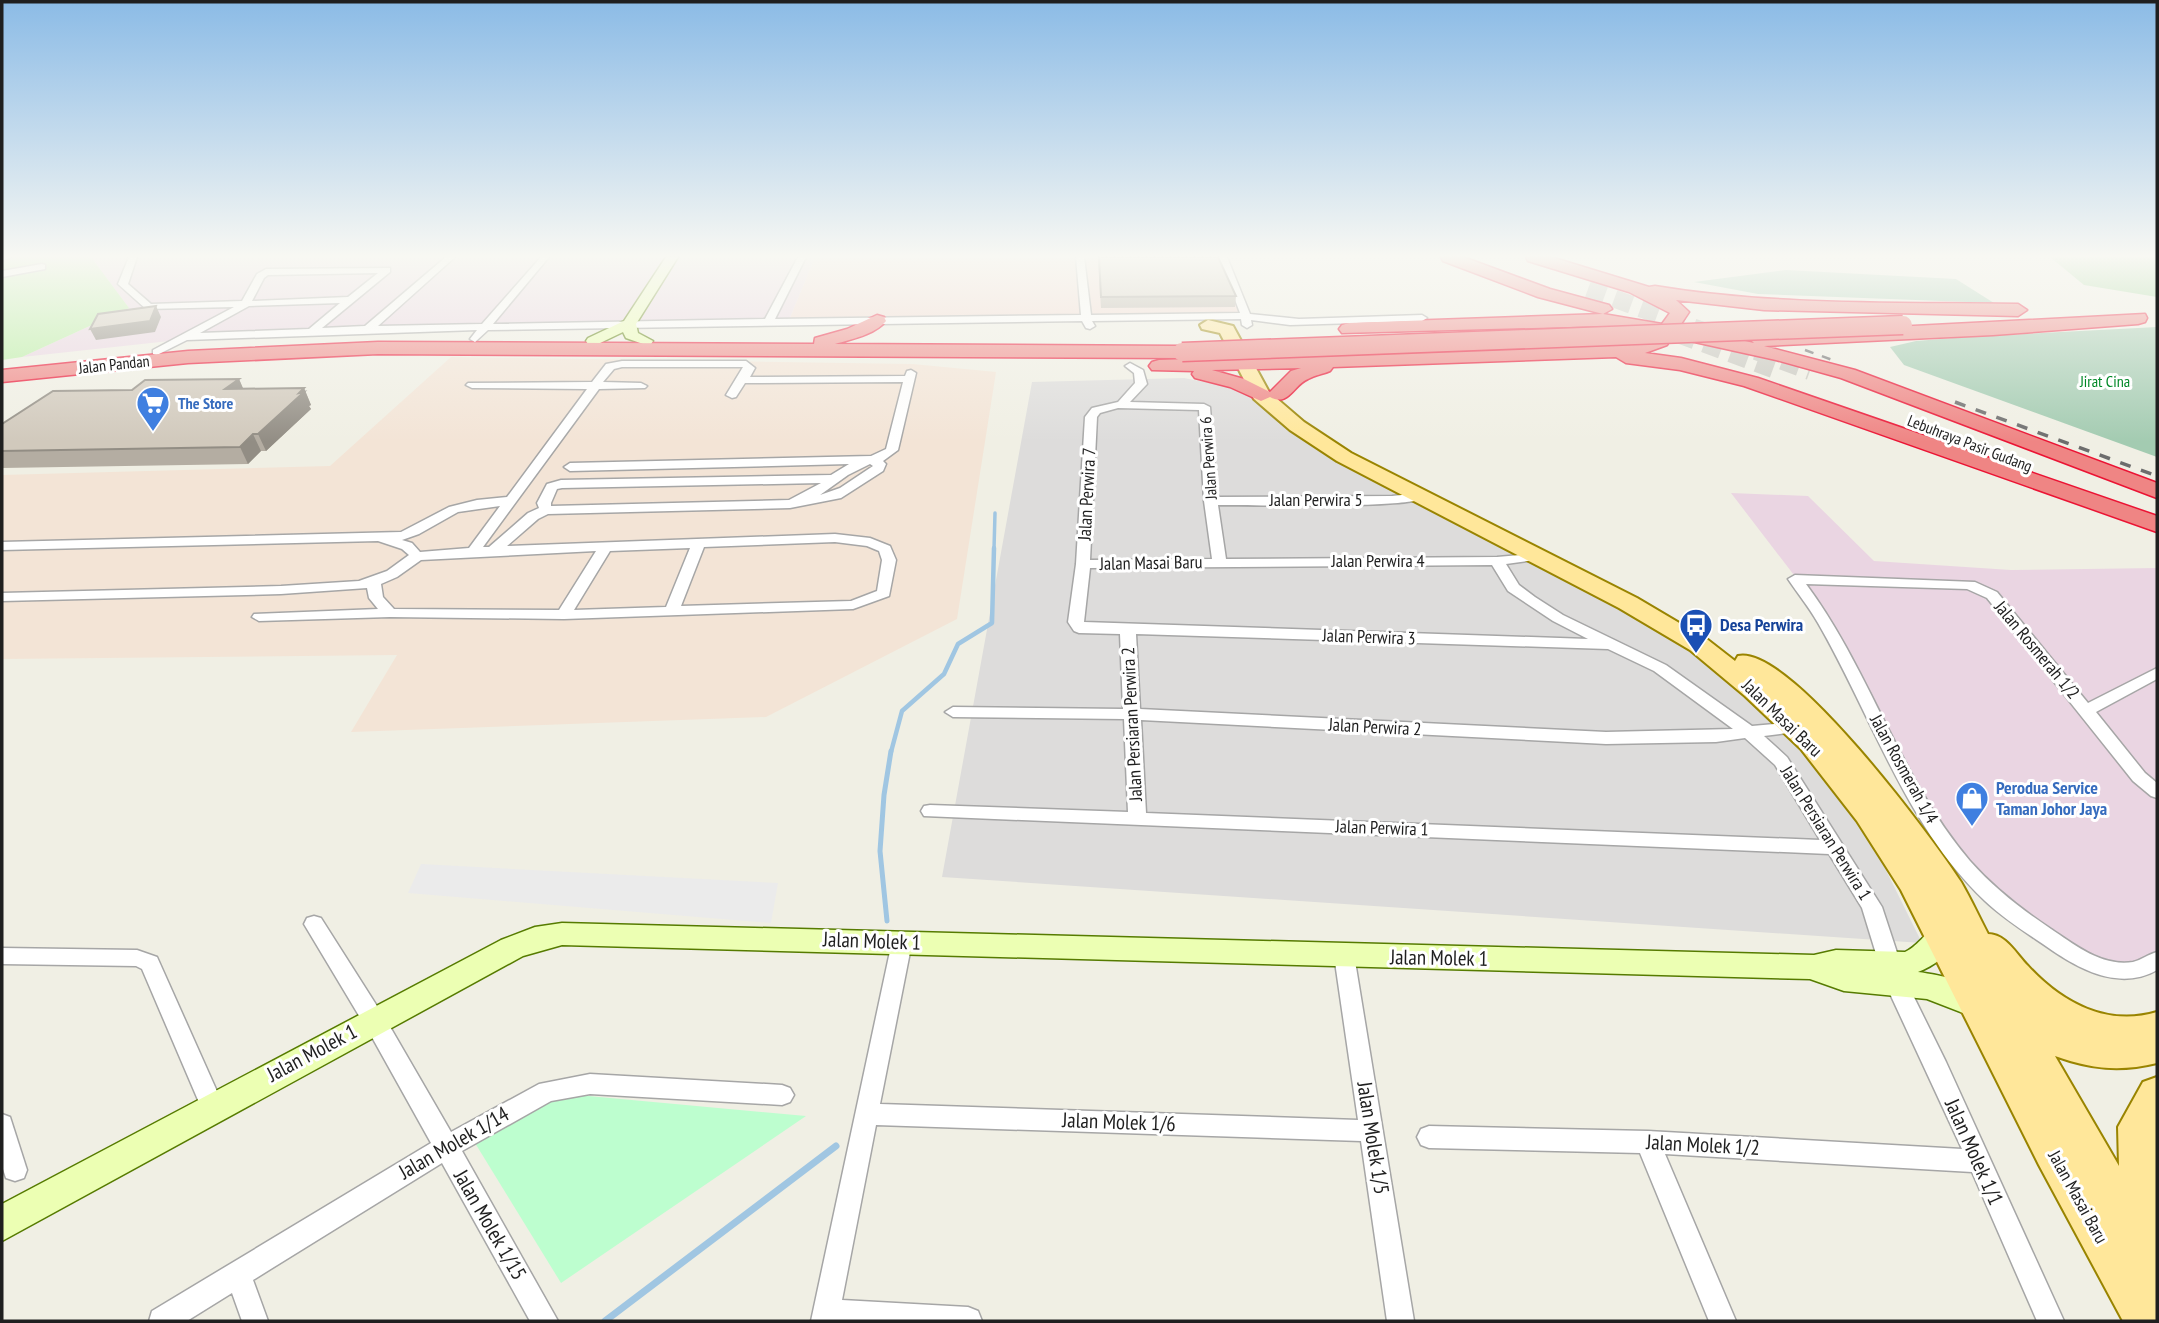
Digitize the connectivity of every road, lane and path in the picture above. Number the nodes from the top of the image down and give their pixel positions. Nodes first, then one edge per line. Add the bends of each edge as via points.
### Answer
1 (1086, 318) edge
2 (1252, 318) edge
3 (220, 319) edge
4 (327, 319) edge
5 (380, 319) edge
6 (492, 319) edge
7 (632, 319) edge
8 (771, 319) edge
9 (784, 319) edge
10 (1034, 319) edge
11 (1247, 319) edge
12 (1261, 319) edge
13 (1400, 319) edge
14 (1513, 319) edge
15 (1637, 319) edge
16 (1681, 319) edge
17 (1699, 319) edge
18 (1949, 319) edge
19 (2101, 319) edge
20 (2137, 319) edge
21 (877, 321) junction
22 (769, 322) junction
23 (782, 322) junction
24 (1507, 322) junction
25 (1896, 322) junction
26 (629, 324) junction
27 (1208, 325) junction
28 (368, 329) junction
29 (1681, 330) junction
30 (312, 331) junction
31 (1929, 333) junction
32 (479, 334) junction
33 (186, 337) junction
34 (593, 341) junction
35 (646, 341) junction
36 (822, 342) junction
37 (1178, 346) junction
38 (157, 352) junction
39 (917, 352) junction
40 (1556, 352) junction
41 (1358, 360) junction
42 (1250, 364) junction
43 (2, 369) edge
44 (1137, 371) junction
45 (1810, 371) tunnel mouth
46 (1783, 373) tunnel mouth
47 (2, 376) edge
48 (741, 380) junction
49 (1751, 382) junction
50 (472, 385) dead end
51 (595, 387) junction
52 (641, 387) dead end
53 (1270, 394) junction
54 (732, 395) dead end
55 (1924, 401) junction
56 (1116, 405) junction
57 (874, 460) junction
58 (706, 466) junction
59 (570, 467) dead end
60 (837, 480) junction
61 (698, 482) junction
62 (2157, 491) edge
63 (1421, 497) junction
64 (806, 500) junction
65 (510, 501) junction
66 (1211, 501) junction
67 (2157, 502) edge
68 (545, 510) junction
69 (2157, 515) edge
70 (2157, 524) edge
71 (380, 537) junction
72 (698, 544) junction
73 (2, 546) edge
74 (605, 548) junction
75 (493, 551) junction
76 (473, 552) junction
77 (417, 556) junction
78 (1537, 556) junction
79 (1497, 561) junction
80 (1219, 562) junction
81 (1083, 564) junction
82 (1795, 579) joint
83 (373, 582) junction
84 (281, 590) junction
85 (2, 597) edge
86 (672, 611) junction
87 (390, 613) junction
88 (564, 615) junction
89 (1128, 631) junction
90 (1611, 644) junction
91 (2157, 673) edge
92 (2087, 710) junction
93 (954, 712) dead end
94 (1131, 714) junction
95 (1796, 727) junction
96 (1750, 733) junction
97 (2157, 792) edge
98 (930, 811) dead end
99 (1137, 818) junction
100 (1835, 847) junction
101 (1950, 892) junction
102 (314, 924) dead end
103 (1941, 939) junction
104 (902, 942) junction
105 (1344, 955) junction
106 (2, 956) edge
107 (2157, 960) edge
108 (1892, 973) junction
109 (1994, 1011) junction
110 (374, 1020) junction
111 (2157, 1027) edge
112 (2157, 1047) edge
113 (2157, 1094) edge
114 (782, 1095) dead end
115 (212, 1107) junction
116 (867, 1114) junction
117 (2, 1125) edge
118 (1372, 1131) junction
119 (1429, 1137) dead end
120 (1648, 1142) junction
121 (446, 1147) junction
122 (1977, 1161) junction
123 (15, 1170) dead end
124 (2, 1223) edge
125 (2157, 1236) edge
126 (238, 1274) junction
127 (2157, 1278) edge
128 (825, 1317) edge
129 (162, 1321) edge
130 (255, 1321) edge
131 (545, 1321) edge
132 (968, 1321) edge
133 (1401, 1321) edge
134 (1722, 1321) edge
135 (2051, 1321) edge
136 (2147, 1321) edge

1 - 27 street via 1092,327
2 - 42 main road, Jalan Masai Baru via 1240,333
3 - 33 street
4 - 30 street
5 - 28 street
6 - 32 street
7 - 26 street
8 - 22 street
9 - 23 street
10 - 21 street
11 - 27 street
12 - 13 street
14 - 24 highway
15 - 29 highway
16 - 29 highway
17 - 29 highway
18 - 25 highway, Jalan Pandan
19 - 25 highway, Jalan Pandan
20 - 31 highway
21 - 23 street
21 - 36 highway
22 - 23 street
22 - 26 street
24 - 29 highway via 1610,320
24 - 37 highway via 1349,329
25 - 37 highway, Jalan Pandan, bridge
26 - 32 street
26 - 34 street
26 - 35 street via 631,335
27 - 42 main road, Jalan Masai Baru via 1227,330
28 - 30 street
28 - 32 street
29 - 31 highway via 1772,340
29 - 40 highway via 1633,351
29 - 49 highway via 1681,351
29 - 55 highway via 1807,362
30 - 33 street
31 - 55 highway via 1872,342 1856,354 1875,376
32 - 34 highway, Jalan Pandan
32 - 38 highway, Jalan Pandan
33 - 38 street
34 - 35 highway, Jalan Pandan
35 - 36 highway, Jalan Pandan
36 - 37 highway, Jalan Pandan
37 - 39 highway via 989,358
37 - 40 highway
38 - 43 highway, Jalan Pandan
39 - 44 highway via 993,363
39 - 47 highway, Jalan Pandan via 378,348 188,356
40 - 41 highway
40 - 49 highway via 1681,364
41 - 42 highway
41 - 53 highway via 1316,368
42 - 44 highway
42 - 53 main road, Jalan Masai Baru
44 - 53 highway via 1206,374
44 - 56 street, Jalan Perwira 7 via 1140,386
45 - 67 highway, Lebuhraya Pasir Gudang
46 - 69 highway, Lebuhraya Pasir Gudang
48 - 51 street via 750,368 746,364 622,364 610,366
48 - 54 street
48 - 57 street via 910,376 892,450
49 - 70 highway
50 - 51 street
51 - 52 street
51 - 65 street
53 - 63 main road, Jalan Masai Baru via 1318,441
53 - 101 main road, Jalan Masai Baru via 1360,453 1649,600 1714,638 1777,684 1835,739 1890,804
55 - 62 highway
56 - 66 street, Jalan Perwira 6 via 1204,407
56 - 81 street, Jalan Perwira 7 via 1092,414
57 - 58 street
57 - 60 street
57 - 64 street via 879,468 836,497
58 - 59 street
58 - 61 street
60 - 61 street
60 - 64 street
61 - 68 street via 561,484 552,487
63 - 66 street, Jalan Perwira 5
63 - 78 main road, Jalan Masai Baru
64 - 68 street
65 - 71 street via 468,505 415,532
65 - 76 street
66 - 80 street, Jalan Perwira 6
68 - 75 street
71 - 73 street
71 - 77 street via 407,546
72 - 74 street
72 - 86 street
72 - 86 street via 835,538 870,542 885,549 889,561 884,593 853,604
74 - 75 street
74 - 88 street
75 - 76 street
76 - 77 street
77 - 83 street
78 - 79 street, Jalan Perwira 4
78 - 95 main road, Jalan Masai Baru via 1699,645
79 - 80 street, Jalan Perwira 4
79 - 90 street, Jalan Persiaran Perwira 1 via 1513,588
80 - 81 street, Jalan Masai Baru
81 - 89 street, Jalan Perwira 7 via 1079,628
82 - 92 street, Jalan Rosmerah 1/2 via 1941,583 1992,594
82 - 107 street, Jalan Rosmerah 1/4 via 1828,625 1924,813 1991,895 2077,957 2097,966 2133,972
83 - 84 street
83 - 87 street via 376,598
84 - 85 street
84 - 87 street via 255,622
86 - 88 street
87 - 88 street
89 - 90 street, Jalan Perwira 3
89 - 94 street, Jalan Persiaran Perwira 2
90 - 96 street, Jalan Persiaran Perwira 1 via 1660,668
91 - 92 street
92 - 97 street, Jalan Rosmerah 1/2 via 2139,777
93 - 94 street, Jalan Perwira 2
94 - 96 street, Jalan Perwira 2 via 1606,738
94 - 99 street, Jalan Persiaran Perwira 2
95 - 96 street, Jalan Perwira 2
95 - 103 main road, Jalan Masai Baru via 1868,813 1915,885
96 - 100 street, Jalan Persiaran Perwira 1 via 1780,761
98 - 99 street, Jalan Perwira 1
99 - 100 street, Jalan Perwira 1
100 - 108 street, Jalan Persiaran Perwira 1 via 1872,907
101 - 109 main road, Jalan Masai Baru
101 - 111 main road via 2009,972 2038,999 2071,1020 2098,1029 2123,1032
102 - 110 street, Jalan Molek 1/15
103 - 108 street, Jalan Molek 1 via 1915,962
103 - 109 main road, Jalan Masai Baru
104 - 105 street, Jalan Molek 1
104 - 110 street, Jalan Molek 1 via 562,934 512,948
104 - 116 street
105 - 108 street, Jalan Molek 1 via 1814,967 1842,979
105 - 118 street, Jalan Molek 1/5
106 - 115 street via 136,958 150,964
108 - 109 street, Jalan Molek 1 via 1955,992
108 - 122 street, Jalan Molek 1/1
109 - 112 main road via 2070,1046 2117,1056
109 - 127 main road, Jalan Masai Baru via 2079,1132
109 - 136 main road, Jalan Masai Baru
110 - 115 street, Jalan Molek 1
110 - 121 street, Jalan Molek 1/15
113 - 125 main road via 2138,1128 2140,1187
114 - 121 street, Jalan Molek 1/14 via 565,1086 547,1091
115 - 124 street, Jalan Molek 1
116 - 118 street, Jalan Molek 1/6
116 - 128 street
117 - 123 street
118 - 133 street, Jalan Molek 1/5
119 - 120 street, Jalan Molek 1/2
120 - 122 street, Jalan Molek 1/2
120 - 134 street
121 - 126 street, Jalan Molek 1/14
121 - 131 street, Jalan Molek 1/15
122 - 135 street, Jalan Molek 1/1
126 - 129 street, Jalan Molek 1/14
126 - 130 street
128 - 132 street

